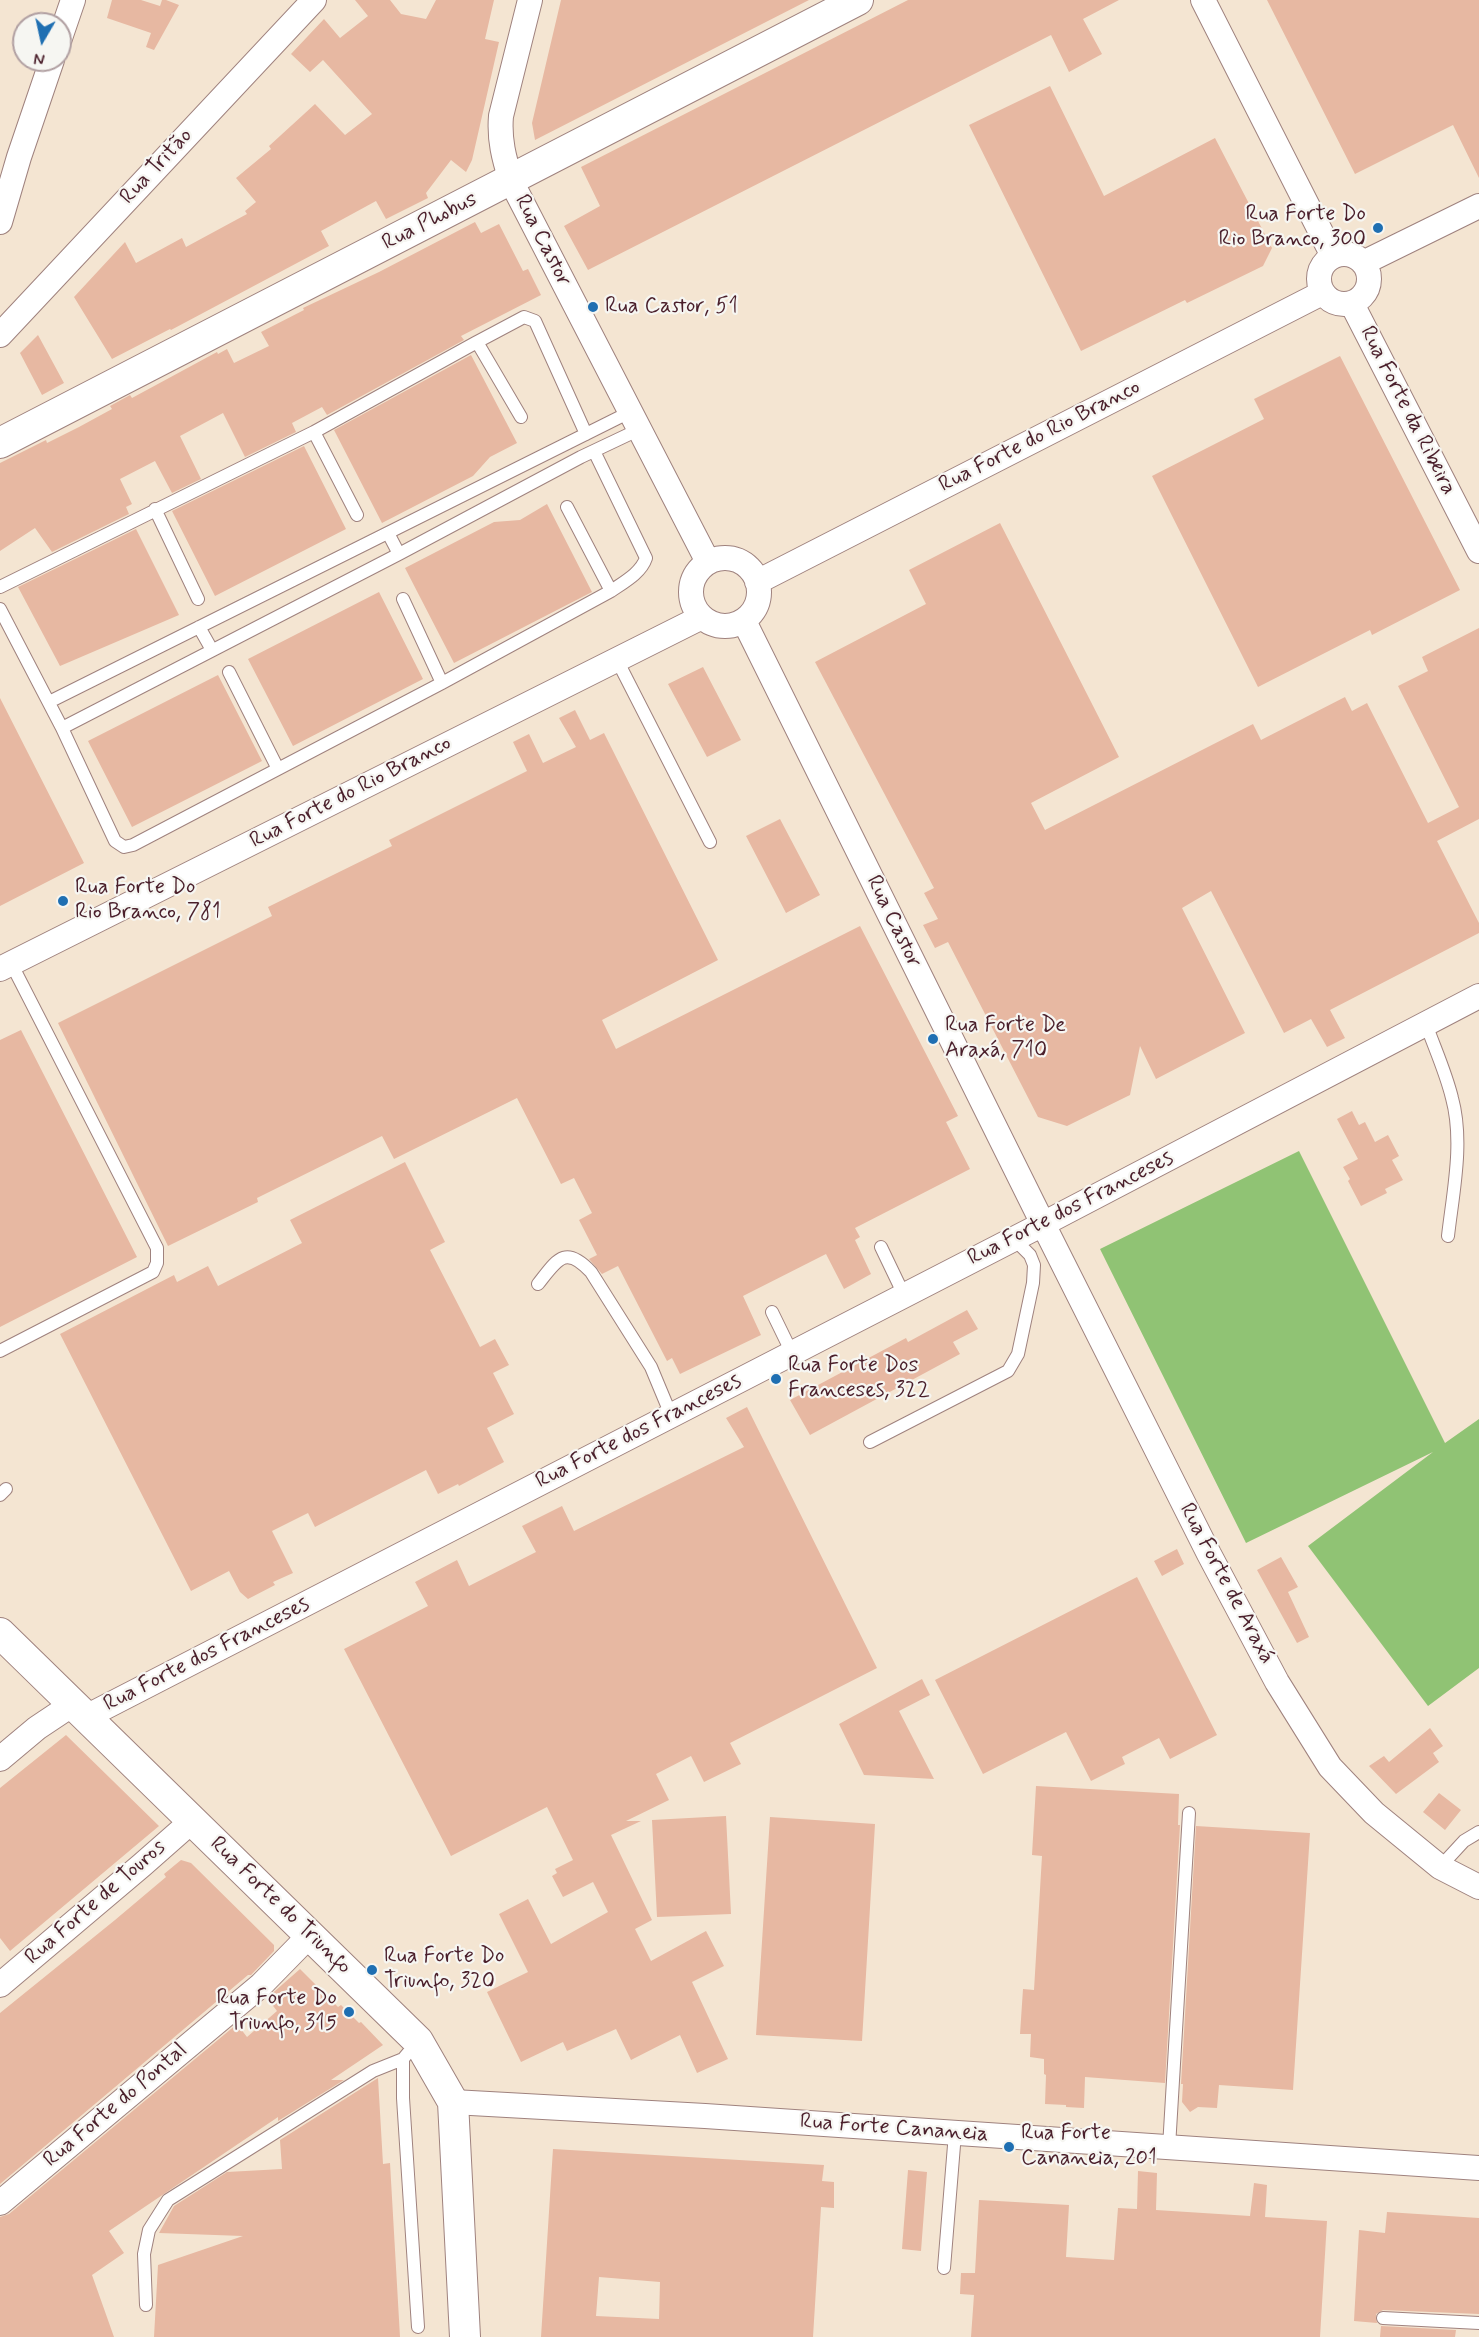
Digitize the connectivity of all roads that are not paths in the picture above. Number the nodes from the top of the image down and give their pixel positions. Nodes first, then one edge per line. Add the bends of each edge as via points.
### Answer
1 (314, 0) edge
2 (530, 0) edge
3 (858, 0) edge
4 (1203, 0) edge
5 (48, 72) edge
6 (511, 181) junction
7 (1479, 207) edge
8 (0, 222) edge
9 (1333, 256) junction
10 (1363, 263) junction
11 (1322, 293) junction
12 (1352, 304) junction
13 (0, 335) edge
14 (477, 342) junction
15 (521, 417) dead end
16 (634, 421) junction
17 (314, 432) junction
18 (586, 434) junction
19 (0, 443) edge
20 (594, 451) junction
21 (567, 507) dead end
22 (156, 509) junction
23 (357, 515) dead end
24 (388, 533) junction
25 (1479, 551) edge
26 (399, 554) junction
27 (708, 562) junction
28 (757, 582) junction
29 (0, 587) edge
30 (611, 591) junction
31 (198, 599) dead end
32 (403, 599) dead end
33 (0, 609) edge
34 (702, 617) junction
35 (744, 621) junction
36 (199, 627) junction
37 (212, 650) junction
38 (617, 660) junction
39 (229, 672) dead end
40 (442, 683) junction
41 (49, 702) junction
42 (62, 728) junction
43 (278, 769) junction
44 (710, 842) dead end
45 (6, 966) edge
46 (1479, 996) edge
47 (1425, 1024) junction
48 (1043, 1224) junction
49 (1448, 1236) dead end
50 (1014, 1239) junction
51 (881, 1247) dead end
52 (538, 1284) dead end
53 (904, 1295) junction
54 (772, 1312) dead end
55 (0, 1351) edge
56 (792, 1353) junction
57 (671, 1415) junction
58 (870, 1442) dead end
59 (0, 1633) edge
60 (80, 1711) junction
61 (0, 1759) edge
62 (1189, 1813) dead end
63 (192, 1821) junction
64 (1479, 1832) edge
65 (1440, 1867) junction
66 (1479, 1887) edge
67 (310, 1935) junction
68 (0, 1985) edge
69 (411, 2050) junction
70 (453, 2102) junction
71 (955, 2133) junction
72 (1169, 2147) junction
73 (1479, 2168) edge
74 (0, 2203) edge
75 (944, 2268) dead end
76 (146, 2305) dead end
77 (1383, 2318) dead end
78 (1479, 2323) edge
79 (418, 2327) dead end
80 (465, 2337) edge

1 - 13 street, Rua Tritão
2 - 6 street, Rua Castor via 501,116 502,154
3 - 6 street, Rua Phobus
4 - 9 street
5 - 8 street
6 - 16 street, Rua Castor
6 - 19 street, Rua Phobus
7 - 10 street
9 - 10 street via 1349,255
9 - 11 street via 1320,268 1318,285
10 - 12 street via 1368,270 1368,286 1365,294
11 - 12 street via 1335,304
11 - 28 street, Rua Forte do Rio Branco
12 - 25 street, Rua Forte da Ribeira
14 - 15 lane
14 - 17 lane
14 - 18 lane via 524,317 534,321
16 - 18 lane
16 - 20 lane
16 - 27 street, Rua Castor
17 - 22 lane
17 - 23 lane
18 - 24 lane
20 - 26 lane
20 - 30 lane via 646,558 643,566
21 - 30 lane
22 - 29 lane
22 - 31 lane
24 - 26 lane
24 - 36 lane
26 - 37 lane
27 - 28 street via 734,559 752,572
27 - 34 street via 691,586 691,597
28 - 35 street via 757,603
30 - 40 lane
32 - 40 lane
33 - 41 lane
34 - 35 street via 722,626
34 - 38 street, Rua Forte do Rio Branco
35 - 48 street, Rua Castor
36 - 37 lane
36 - 41 lane
37 - 42 lane
38 - 44 lane
38 - 45 street, Rua Forte do Rio Branco
39 - 43 lane
40 - 43 lane
41 - 42 lane
42 - 43 lane via 115,841 124,847
45 - 55 lane via 157,1248 158,1263 153,1272
46 - 47 street, Rua Forte dos Franceses
47 - 48 street, Rua Forte dos Franceses
47 - 49 lane via 1453,1099 1457,1129
48 - 50 street, Rua Forte dos Franceses
48 - 65 street, Rua Forte de Araxá via 1277,1682 1330,1767 1374,1813
50 - 53 street, Rua Forte dos Franceses
50 - 58 lane via 1034,1265 1018,1354 1008,1371
51 - 53 lane
52 - 57 lane via 555,1261 579,1258 651,1367
53 - 56 street, Rua Forte dos Franceses
54 - 56 lane
56 - 57 street, Rua Forte dos Franceses
57 - 60 street, Rua Forte dos Franceses
59 - 60 street, Rua Forte do Triunfo
60 - 61 street, Rua Forte dos Franceses via 38,1728
60 - 63 street, Rua Forte do Triunfo
62 - 72 lane
63 - 67 street, Rua Forte do Triunfo
63 - 68 street, Rua Forte de Touros
64 - 65 lane via 1464,1841
65 - 66 street, Rua Forte de Araxá
67 - 69 street, Rua Forte do Triunfo
67 - 74 street, Rua Forte do Pontal via 261,1985
69 - 70 street, Rua Forte do Triunfo
69 - 76 lane via 168,2200 149,2230 144,2254
69 - 79 lane via 403,2098
70 - 71 street, Rua Forte Cananeia
70 - 80 street, Rua Forte do Triunfo
71 - 72 street, Rua Forte Cananeia
71 - 75 lane
72 - 73 street, Rua Forte Cananeia
77 - 78 lane

